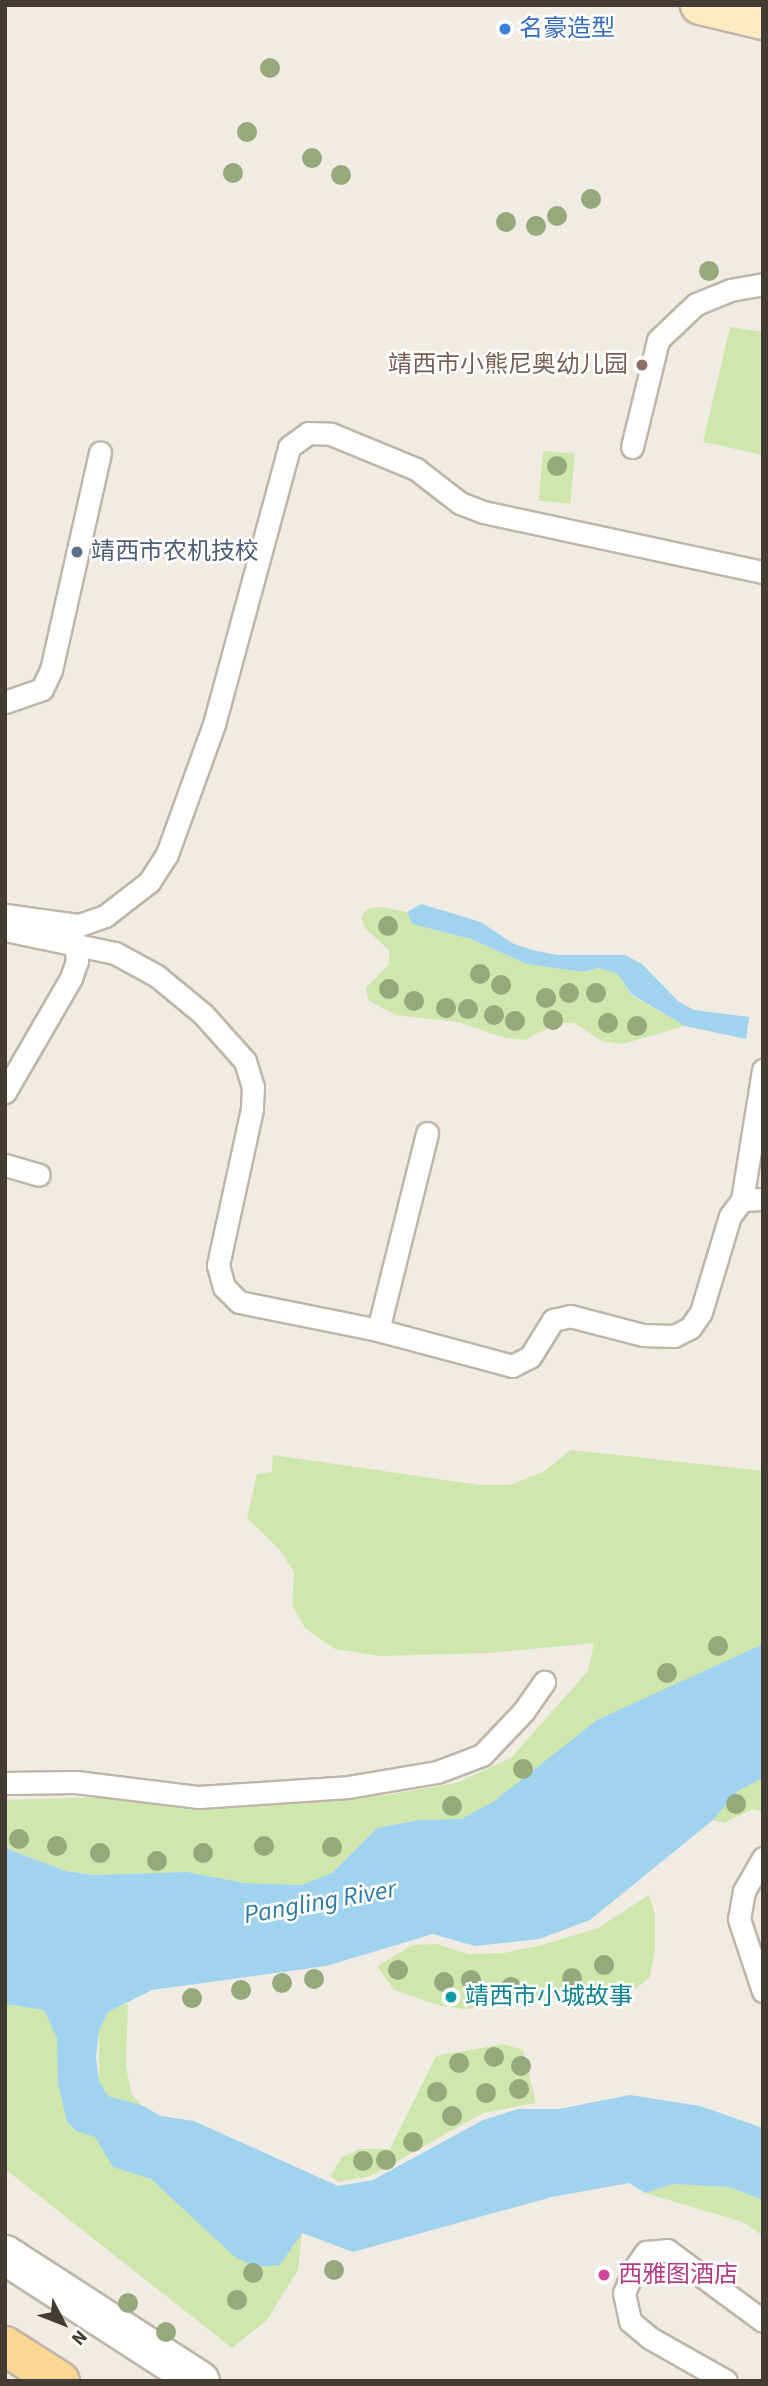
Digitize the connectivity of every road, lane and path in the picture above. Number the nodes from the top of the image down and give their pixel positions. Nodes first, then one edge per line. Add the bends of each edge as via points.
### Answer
1 (700, 5) edge
2 (763, 20) edge
3 (763, 285) edge
4 (632, 447) dead end
5 (100, 452) dead end
6 (763, 572) edge
7 (5, 702) edge
8 (5, 915) edge
9 (5, 930) edge
10 (75, 941) junction
11 (763, 1070) edge
12 (5, 1091) edge
13 (427, 1133) dead end
14 (5, 1164) edge
15 (39, 1175) dead end
16 (752, 1200) edge
17 (378, 1329) junction
18 (544, 1682) dead end
19 (5, 1783) edge
20 (763, 1857) edge
21 (763, 1991) edge
22 (5, 2255) edge
23 (763, 2321) edge
24 (5, 2346) edge
25 (60, 2381) edge
26 (200, 2381) edge
27 (726, 2381) edge

1 - 2 main road
3 - 4 lane via 730,290 696,304 658,340
5 - 7 lane via 51,670 42,689
6 - 8 lane via 483,512 460,503 416,469 331,434 308,433 289,447 214,724 167,853 132,898 105,916 79,925
9 - 10 lane
10 - 12 lane via 77,961 71,978
10 - 17 lane via 116,953 157,976 226,1035 245,1061 253,1087 252,1109 218,1265 224,1287 239,1302 257,1308
11 - 16 lane
13 - 17 lane
14 - 15 lane
16 - 17 lane via 730,1216 701,1312 690,1328 674,1336 643,1335 570,1316 553,1320 530,1357 512,1366
18 - 19 lane via 482,1755 437,1772 348,1787 199,1797 76,1782
20 - 21 lane via 744,1891 739,1919
22 - 26 street
23 - 27 lane via 667,2250 646,2252 634,2269 624,2293 630,2321 650,2338
24 - 25 main road

